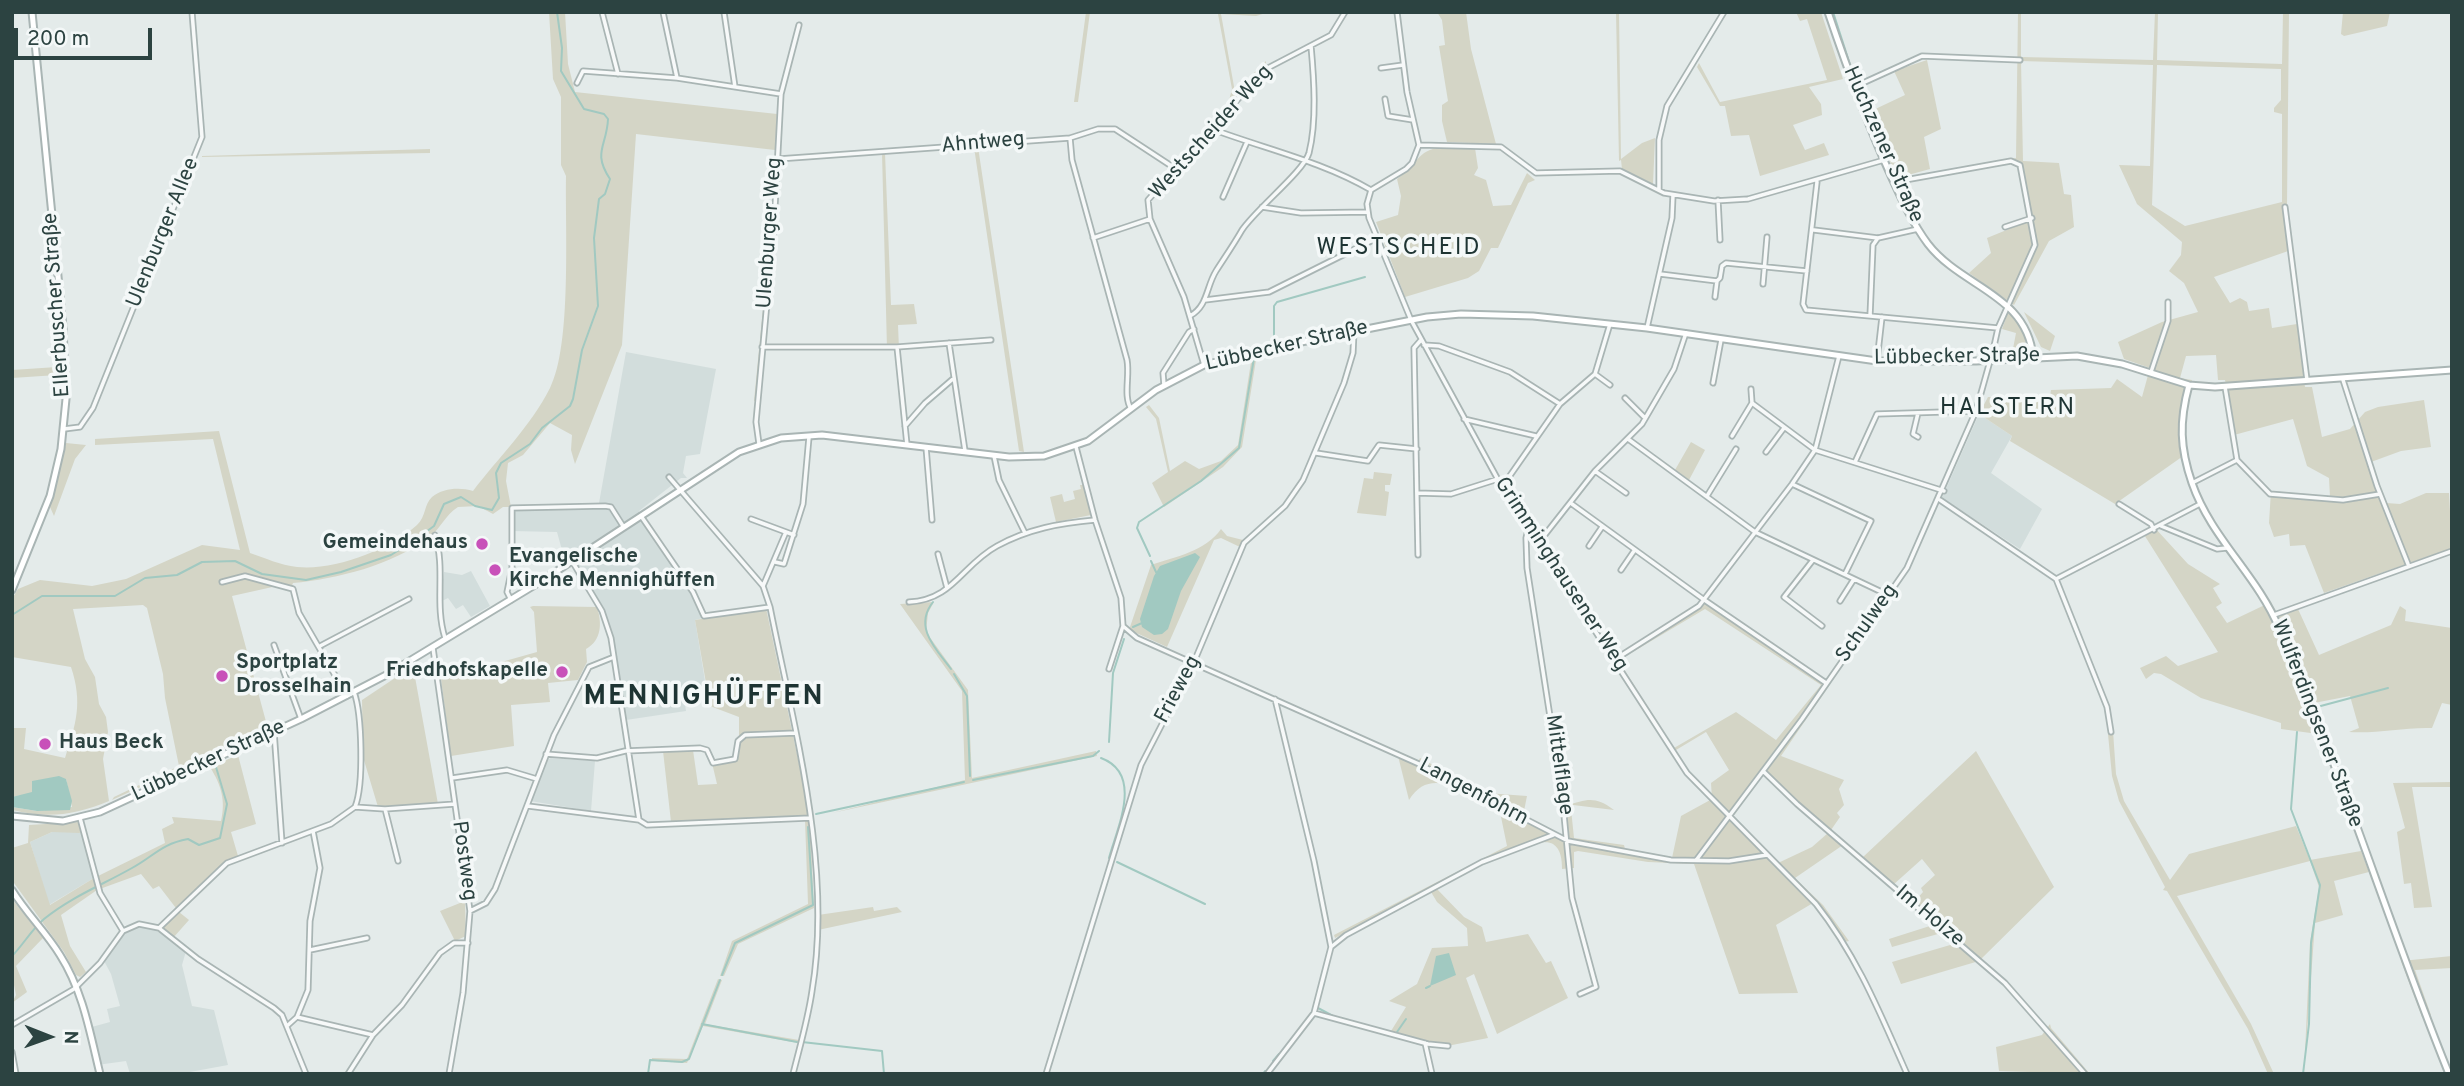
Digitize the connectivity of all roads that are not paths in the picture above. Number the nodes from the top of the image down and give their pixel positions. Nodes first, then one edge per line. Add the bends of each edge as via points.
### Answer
1 (32, 12) edge
2 (192, 12) edge
3 (602, 12) edge
4 (663, 12) edge
5 (724, 12) edge
6 (1345, 12) edge
7 (1397, 12) edge
8 (1724, 12) edge
9 (1828, 12) edge
10 (799, 24) dead end
11 (1311, 46) junction
12 (2020, 60) dead end
13 (1403, 65) junction
14 (1381, 68) dead end
15 (618, 74) junction
16 (677, 78) junction
17 (577, 83) dead end
18 (735, 87) junction
19 (1854, 87) junction
20 (781, 94) junction
21 (1385, 99) dead end
22 (1413, 120) junction
23 (1212, 129) junction
24 (1070, 138) junction
25 (1247, 142) junction
26 (1419, 145) junction
27 (778, 159) junction
28 (1306, 160) junction
29 (1884, 160) junction
30 (1176, 169) junction
31 (1817, 181) junction
32 (1894, 182) junction
33 (1371, 190) junction
34 (1660, 190) junction
35 (1673, 195) junction
36 (1223, 197) dead end
37 (1718, 200) junction
38 (1261, 206) junction
39 (2285, 207) dead end
40 (1368, 212) junction
41 (2032, 218) junction
42 (1150, 219) junction
43 (2005, 227) dead end
44 (1919, 229) junction
45 (1814, 230) junction
46 (1767, 237) dead end
47 (1093, 238) junction
48 (1377, 238) junction
49 (1878, 238) junction
50 (1720, 240) dead end
51 (1764, 267) junction
52 (1807, 271) junction
53 (1660, 274) junction
54 (1717, 281) junction
55 (1763, 284) dead end
56 (1715, 297) dead end
57 (1205, 300) junction
58 (2168, 302) dead end
59 (2008, 306) junction
60 (1191, 316) junction
61 (1870, 316) junction
62 (1882, 317) junction
63 (1411, 320) junction
64 (1610, 324) junction
65 (1647, 328) junction
66 (1998, 328) junction
67 (1194, 329) junction
68 (1354, 331) junction
69 (1686, 333) junction
70 (1721, 338) junction
71 (991, 340) dead end
72 (1421, 340) junction
73 (949, 343) junction
74 (1424, 345) junction
75 (762, 347) junction
76 (897, 347) junction
77 (1839, 356) junction
78 (2033, 357) junction
79 (1877, 360) junction
80 (1990, 360) junction
81 (1204, 365) junction
82 (2452, 370) edge
83 (1595, 374) junction
84 (2150, 374) junction
85 (954, 378) junction
86 (2343, 380) junction
87 (2308, 382) junction
88 (1713, 383) dead end
89 (1164, 385) junction
90 (1610, 385) dead end
91 (2189, 385) junction
92 (2225, 387) junction
93 (1751, 389) dead end
94 (1625, 398) dead end
95 (1752, 403) junction
96 (1560, 404) junction
97 (1131, 409) junction
98 (1976, 411) junction
99 (1918, 413) junction
100 (1645, 418) junction
101 (1464, 419) junction
102 (905, 426) junction
103 (1784, 427) junction
104 (64, 429) junction
105 (809, 435) junction
106 (1537, 436) junction
107 (1732, 436) dead end
108 (1918, 437) dead end
109 (1628, 439) junction
110 (759, 444) junction
111 (906, 444) junction
112 (926, 447) junction
113 (1076, 447) junction
114 (1417, 449) junction
115 (1737, 449) dead end
116 (1815, 450) junction
117 (965, 452) junction
118 (1766, 452) dead end
119 (1316, 453) junction
120 (994, 456) junction
121 (2237, 460) junction
122 (1855, 462) junction
123 (1595, 471) junction
124 (669, 477) dead end
125 (1498, 479) junction
126 (2192, 483) junction
127 (1792, 484) junction
128 (1502, 487) junction
129 (680, 489) junction
130 (1944, 491) junction
131 (1417, 493) junction
132 (1626, 493) dead end
133 (2380, 494) junction
134 (1707, 496) junction
135 (1940, 500) junction
136 (1572, 504) junction
137 (2119, 504) dead end
138 (2200, 504) junction
139 (641, 516) junction
140 (751, 519) dead end
141 (932, 520) dead end
142 (1095, 520) junction
143 (1529, 525) junction
144 (2161, 526) junction
145 (1602, 527) junction
146 (624, 528) junction
147 (2154, 530) junction
148 (786, 532) junction
149 (1755, 532) junction
150 (1025, 533) junction
151 (435, 535) dead end
152 (794, 535) junction
153 (1540, 541) junction
154 (1589, 546) dead end
155 (2227, 548) junction
156 (1634, 551) junction
157 (2452, 551) edge
158 (938, 554) dead end
159 (1418, 555) dead end
160 (1813, 560) junction
161 (572, 561) junction
162 (775, 562) junction
163 (2408, 564) junction
164 (1621, 570) dead end
165 (1845, 574) junction
166 (1854, 579) junction
167 (2056, 579) junction
168 (222, 582) dead end
169 (763, 586) junction
170 (947, 588) junction
171 (12, 590) edge
172 (1888, 595) junction
173 (409, 599) dead end
174 (1703, 599) junction
175 (511, 600) junction
176 (1840, 601) dead end
177 (909, 602) dead end
178 (770, 607) junction
179 (2274, 615) junction
180 (1123, 626) junction
181 (1822, 626) dead end
182 (446, 640) junction
183 (274, 645) dead end
184 (320, 646) junction
185 (433, 648) junction
186 (614, 657) junction
187 (1614, 660) junction
188 (1195, 662) junction
189 (1109, 669) dead end
190 (1826, 683) junction
191 (354, 692) junction
192 (347, 696) junction
193 (1275, 699) junction
194 (301, 719) junction
195 (274, 731) junction
196 (2111, 732) dead end
197 (796, 733) junction
198 (630, 751) junction
199 (547, 754) junction
200 (1763, 771) junction
201 (452, 778) junction
202 (537, 779) junction
203 (455, 804) junction
204 (528, 806) junction
205 (355, 807) junction
206 (386, 809) junction
207 (12, 816) edge
208 (1728, 816) junction
209 (80, 818) junction
210 (811, 818) junction
211 (639, 820) junction
212 (313, 831) junction
213 (1552, 835) junction
214 (1568, 841) junction
215 (282, 843) junction
216 (1767, 855) junction
217 (1695, 860) junction
218 (398, 861) dead end
219 (12, 890) edge
220 (470, 911) junction
221 (159, 928) junction
222 (123, 931) junction
223 (1330, 937) junction
224 (367, 938) dead end
225 (1338, 940) junction
226 (468, 943) junction
227 (1331, 947) junction
228 (310, 950) junction
229 (76, 987) junction
230 (1580, 993) dead end
231 (1314, 1013) junction
232 (297, 1017) junction
233 (12, 1026) edge
234 (287, 1026) junction
235 (373, 1035) junction
236 (1424, 1043) junction
237 (1448, 1046) dead end
238 (12, 1052) edge
239 (1270, 1072) edge
240 (16, 1074) edge
241 (100, 1074) edge
242 (306, 1074) edge
243 (348, 1074) edge
244 (449, 1074) edge
245 (793, 1074) edge
246 (1046, 1074) edge
247 (1432, 1074) edge
248 (1907, 1074) edge
249 (2085, 1074) edge
250 (2449, 1074) edge

1 - 104 main road, Ellerbuscher Straße via 65,349
2 - 104 street, Ulenburger Allee via 202,137 93,408 80,427
3 - 15 street
4 - 16 street
5 - 18 street
6 - 11 street, Westscheider Weg via 1331,35
7 - 13 street
8 - 34 street via 1663,117 1657,160
9 - 19 main road, Huchzener Straße
10 - 20 street, Ulenburger Weg
11 - 23 street, Westscheider Weg via 1264,70
11 - 28 street via 1312,117
12 - 19 street via 1922,56
13 - 14 street
13 - 22 street
15 - 16 street
15 - 17 street via 583,71
16 - 18 street
18 - 20 street
19 - 29 main road, Huchzener Straße
20 - 27 street, Ulenburger Weg
21 - 22 street via 1388,116
22 - 26 street
23 - 25 street
23 - 30 street, Westscheider Weg
24 - 27 street, Ahntweg
24 - 30 street, Ahntweg via 1115,129
24 - 47 street
25 - 28 street
25 - 36 street
26 - 33 street via 1406,169
26 - 34 street via 1501,147 1536,173 1620,171
27 - 75 street, Ulenburger Weg
28 - 33 street
28 - 38 street
29 - 31 street
29 - 32 main road, Huchzener Straße
30 - 42 street, Westscheider Weg via 1148,200
31 - 37 street via 1748,200
31 - 45 street
32 - 41 street, Schulweg via 2018,162
32 - 44 main road, Huchzener Straße
33 - 40 street
34 - 35 street
35 - 37 street
35 - 53 street
37 - 50 street
38 - 40 street via 1301,213
38 - 57 street via 1216,270
39 - 87 street
40 - 48 street, Grimminghausener Weg
41 - 43 street
41 - 59 street, Schulweg via 2033,255
42 - 47 street
42 - 60 street, Westscheider Weg
44 - 49 street
44 - 59 main road, Huchzener Straße via 1934,251
45 - 49 street
45 - 52 street
46 - 51 street
47 - 97 street via 1127,360
48 - 57 street via 1269,292
48 - 63 street, Grimminghausener Weg
49 - 61 street via 1873,246
51 - 52 street
51 - 54 street via 1726,263
51 - 55 street
52 - 61 street via 1806,310
53 - 54 street
53 - 65 street
54 - 56 street
57 - 60 street
58 - 84 street via 2168,321
59 - 66 street, Schulweg
59 - 78 main road, Huchzener Straße via 2025,324
60 - 67 street, Westscheider Weg
61 - 62 street
62 - 66 street
62 - 79 street
63 - 64 main road, Lübbecker Straße via 1469,314
63 - 68 main road, Lübbecker Straße
63 - 72 street, Grimminghausener Weg
64 - 65 main road, Lübbecker Straße
64 - 83 street
65 - 69 main road, Lübbecker Straße
66 - 80 street, Schulweg
67 - 81 street, Westscheider Weg
67 - 89 street via 1163,373
68 - 81 main road, Lübbecker Straße
68 - 119 street, Frieweg via 1353,353
69 - 70 main road, Lübbecker Straße
69 - 100 street via 1674,369
70 - 77 main road, Lübbecker Straße
70 - 88 street
71 - 73 street
72 - 74 street, Grimminghausener Weg
72 - 114 street via 1414,348
73 - 76 street
73 - 85 street
74 - 96 street via 1515,374
74 - 101 street, Grimminghausener Weg
75 - 76 street
75 - 110 street, Ulenburger Weg via 756,422
76 - 102 street
77 - 79 main road, Lübbecker Straße
77 - 116 street
78 - 80 main road, Lübbecker Straße
78 - 84 main road, Lübbecker Straße via 2091,357
79 - 80 main road, Lübbecker Straße
80 - 98 street, Schulweg
81 - 89 main road, Lübbecker Straße
82 - 86 main road, Lübbecker Straße
83 - 90 street
83 - 96 street
84 - 91 main road, Lübbecker Straße
85 - 102 street
85 - 117 street
86 - 87 main road, Lübbecker Straße
86 - 133 street
87 - 92 main road, Lübbecker Straße
89 - 97 main road, Lübbecker Straße
91 - 92 main road, Lübbecker Straße
91 - 126 main road, Wulferdingsener Straße via 2180,433
92 - 121 street
93 - 95 street
94 - 100 street
95 - 103 street
95 - 107 street
96 - 106 street
97 - 113 main road, Lübbecker Straße
98 - 99 street
98 - 130 street, Schulweg
99 - 108 street via 1913,434
99 - 122 street via 1877,414
100 - 109 street
101 - 106 street
101 - 125 street, Grimminghausener Weg
102 - 111 street
103 - 116 street
103 - 118 street
104 - 171 main road, Ellerbuscher Straße via 50,496
105 - 110 main road, Lübbecker Straße
105 - 111 main road, Lübbecker Straße
105 - 152 street via 803,504
106 - 128 street
109 - 123 street
109 - 134 street
110 - 129 main road, Lübbecker Straße
111 - 112 main road, Lübbecker Straße
112 - 117 main road, Lübbecker Straße
112 - 141 street
113 - 120 main road, Lübbecker Straße via 1031,457
113 - 142 street
114 - 119 street via 1379,445 1368,461
114 - 131 street
115 - 134 street
116 - 122 street
116 - 127 street
117 - 120 main road, Lübbecker Straße
119 - 188 street, Frieweg via 1298,491 1244,543
120 - 150 street via 999,481
121 - 126 street
121 - 133 street via 2270,494 2343,499
122 - 130 street
123 - 132 street
123 - 136 street
124 - 129 street
125 - 128 street, Grimminghausener Weg
125 - 131 street via 1451,494
126 - 138 main road, Wulferdingsener Straße
127 - 149 street
127 - 165 street via 1871,521
128 - 143 street, Grimminghausener Weg
129 - 139 main road, Lübbecker Straße
129 - 169 street
130 - 135 street, Schulweg
131 - 159 street
133 - 163 street
134 - 149 street
135 - 167 street
135 - 172 street, Schulweg via 1907,568
136 - 145 street
136 - 153 street
137 - 147 street
138 - 144 street
138 - 155 main road, Wulferdingsener Straße
139 - 146 main road, Lübbecker Straße
139 - 178 street via 704,616
140 - 148 street
142 - 150 street
142 - 180 street via 1121,598
143 - 153 street, Grimminghausener Weg
143 - 214 street, Mittelflage via 1527,568
144 - 147 street
144 - 155 street via 2217,549
145 - 154 street
145 - 156 street
146 - 161 main road, Lübbecker Straße
146 - 175 street via 605,506 512,508 512,568 507,592
147 - 167 street
148 - 152 street
148 - 162 street
149 - 160 street
149 - 174 street
150 - 170 street via 990,551
151 - 182 street via 442,559 438,610
152 - 162 street via 784,564
153 - 187 street, Grimminghausener Weg
155 - 179 main road, Wulferdingsener Straße
156 - 164 street
156 - 174 street
157 - 163 street
158 - 170 street
160 - 165 street
160 - 181 street via 1784,597
161 - 175 main road, Lübbecker Straße
161 - 186 street via 602,611
162 - 169 street
163 - 179 street
165 - 166 street
166 - 172 street
166 - 176 street
167 - 196 street via 2108,707
168 - 184 street via 246,576 293,589 299,613
169 - 178 street
170 - 177 street via 928,601
172 - 190 street, Schulweg
173 - 184 street
174 - 187 street via 1699,606
174 - 190 street
175 - 182 main road, Lübbecker Straße
178 - 197 street
179 - 250 main road, Wulferdingsener Straße via 2313,705
180 - 188 street, Langenfohrn via 1137,638
180 - 189 street
182 - 185 main road, Lübbecker Straße
183 - 194 street
184 - 192 street
185 - 191 main road, Lübbecker Straße
185 - 201 street, Postweg
186 - 198 street
186 - 199 street via 589,667
187 - 208 street, Grimminghausener Weg via 1693,782
188 - 193 street, Langenfohrn
188 - 246 street, Frieweg via 1132,788
190 - 200 street, Schulweg
191 - 192 main road, Lübbecker Straße
191 - 205 street via 360,786
192 - 194 main road, Lübbecker Straße
193 - 213 street, Langenfohrn via 1419,764
193 - 223 street
194 - 195 main road, Lübbecker Straße
195 - 209 main road, Lübbecker Straße via 143,794
195 - 215 street
197 - 198 street via 745,735 738,741 734,759 725,763 713,763 707,750 700,748
197 - 210 street
198 - 199 street via 588,759
198 - 211 street
199 - 202 street
200 - 208 street, Schulweg
200 - 249 street, Im Holze via 1996,974
201 - 202 street via 507,770
201 - 203 street, Postweg
202 - 204 street
203 - 206 street
203 - 220 street, Postweg
204 - 211 street
204 - 220 street via 495,888 486,903
205 - 206 street
205 - 212 street
206 - 218 street
207 - 209 main road, Lübbecker Straße via 49,821
208 - 216 street, Grimminghausener Weg
208 - 217 street, Schulweg
209 - 222 street via 97,883
210 - 211 street via 647,825
210 - 245 street via 817,927 814,977
212 - 215 street
212 - 228 street via 320,868 310,921
213 - 214 street, Langenfohrn
213 - 225 street via 1482,862
214 - 217 street, Langenfohrn via 1671,860
214 - 230 street, Mittelflage via 1572,898 1596,987
215 - 221 street via 227,863
216 - 217 street, Langenfohrn via 1746,860
216 - 248 street, Grimminghausener Weg via 1816,904 1845,944 1872,991
219 - 229 main road via 59,953
220 - 226 street, Postweg
221 - 222 street via 139,924
221 - 234 street via 274,1008
222 - 229 street
223 - 225 street
223 - 227 street
224 - 228 street
225 - 227 street
226 - 235 street via 454,943 440,953
226 - 244 street, Postweg
227 - 231 street
228 - 232 street via 308,990
229 - 233 street
229 - 241 main road
231 - 236 street
231 - 239 street
232 - 234 street
232 - 235 street
234 - 242 street
235 - 243 street
236 - 237 street
236 - 247 street
238 - 240 street

